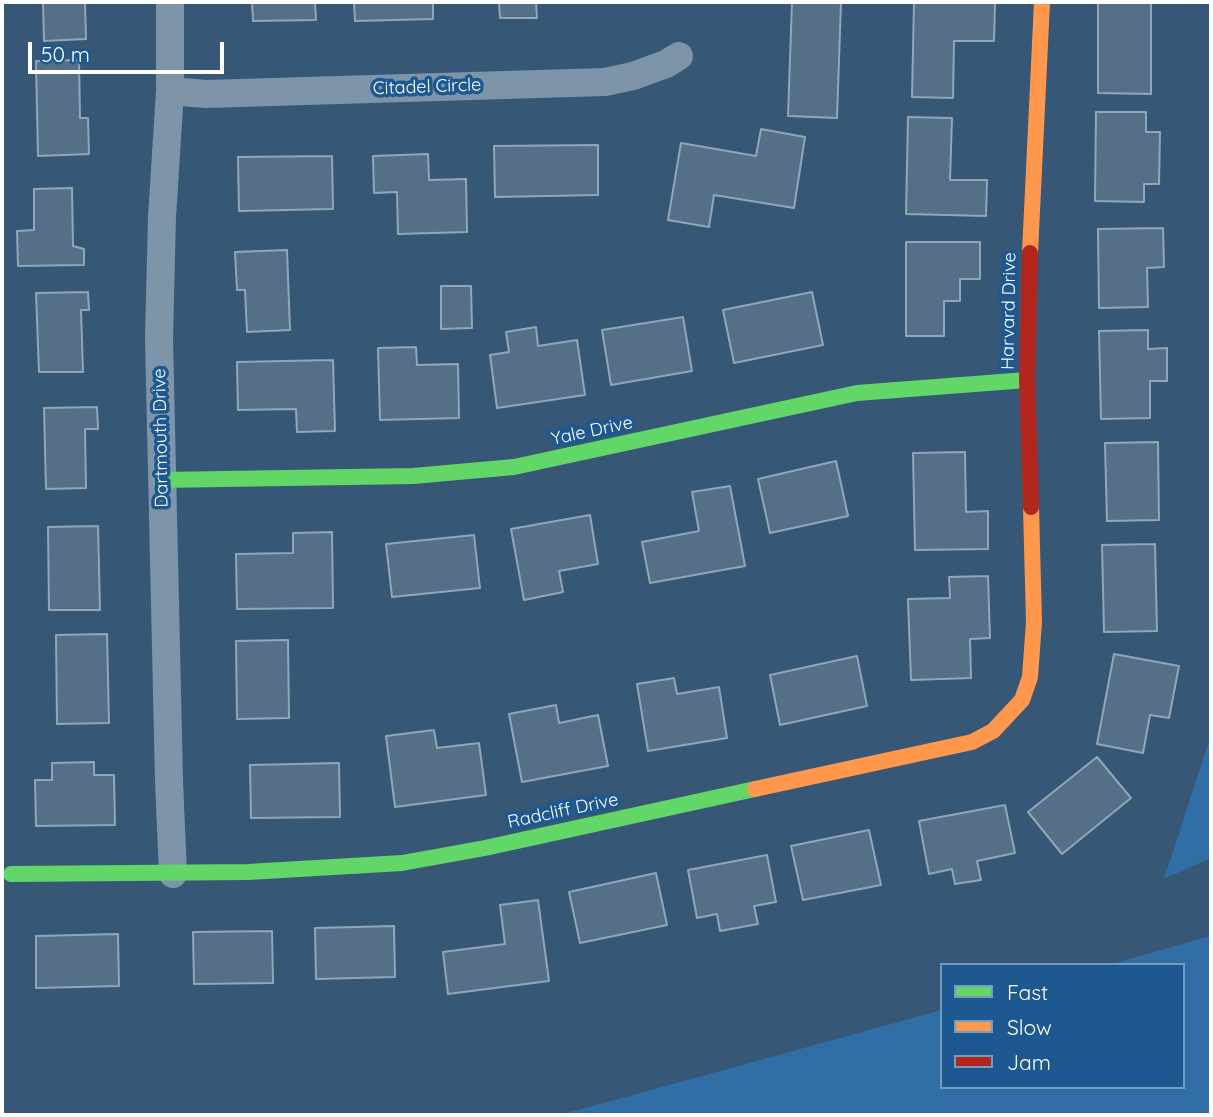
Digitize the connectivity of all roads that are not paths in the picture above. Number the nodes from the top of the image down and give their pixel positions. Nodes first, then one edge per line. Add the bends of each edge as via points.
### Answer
1 (170, 2) edge
2 (1042, 2) edge
3 (679, 56) dead end
4 (170, 91) junction
5 (1027, 380) junction
6 (161, 480) junction
7 (1034, 622) joint
8 (11, 874) dead end
9 (173, 874) junction

1 - 4 street, Dartmouth Drive
2 - 5 street, Harvard Drive
3 - 4 street, Citadel Circle via 605,82 206,94
4 - 6 street, Dartmouth Drive via 159,338
5 - 6 street, Yale Drive via 857,393 514,467 413,476
5 - 7 street, Harvard Drive
6 - 9 street, Dartmouth Drive
7 - 9 street, Radcliff Drive via 1030,677 1023,700 993,732 972,742 402,863
8 - 9 street, Radcliff Drive

